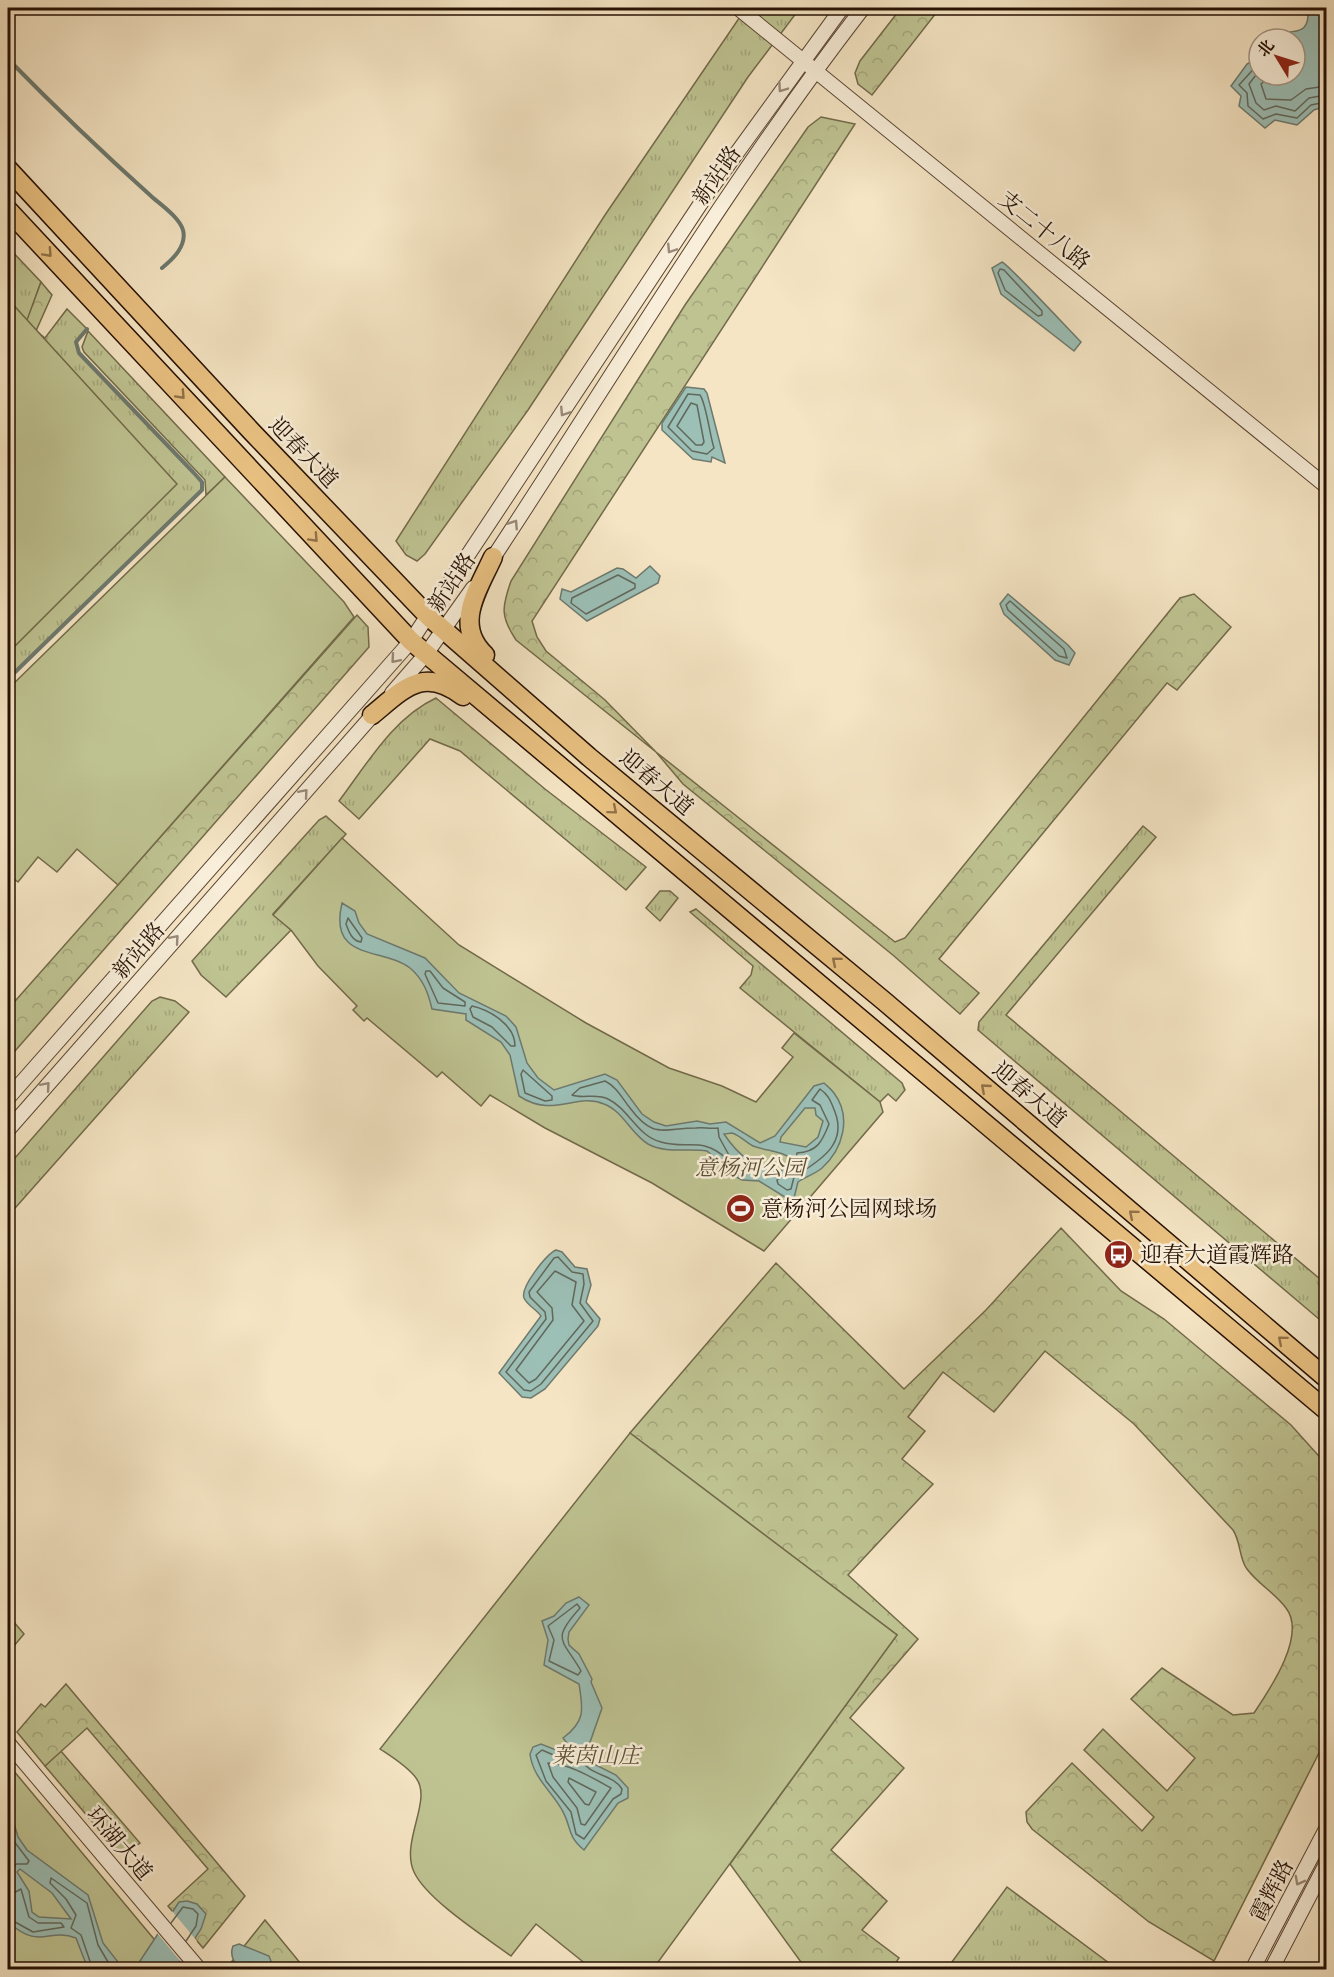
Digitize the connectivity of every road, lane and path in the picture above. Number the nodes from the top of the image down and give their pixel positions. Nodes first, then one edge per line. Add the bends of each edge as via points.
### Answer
1 (738, 8) edge
2 (842, 8) edge
3 (863, 8) edge
4 (803, 60) junction
5 (815, 70) junction
6 (8, 170) edge
7 (8, 210) edge
8 (1326, 486) edge
9 (493, 557) junction
10 (429, 617) junction
11 (444, 630) junction
12 (411, 640) junction
13 (426, 654) junction
14 (515, 693) junction
15 (498, 714) junction
16 (372, 715) junction
17 (589, 757) junction
18 (588, 788) junction
19 (8, 1098) edge
20 (8, 1130) edge
21 (1326, 1378) edge
22 (1326, 1410) edge
23 (8, 1743) edge
24 (1326, 1829) edge
25 (1326, 1864) edge
26 (196, 1965) edge
27 (1252, 1970) edge
28 (1271, 1970) edge

1 - 4 street, 支二十八路
2 - 4 street, 新站路
3 - 5 street, 新站路
4 - 5 street, 支二十八路
4 -> 10 street, 新站路 via 707,194
5 - 8 street, 支二十八路
9 -> 5 street, 新站路 via 700,234
6 - 10 main road, 迎春大道
7 -> 12 main road
9 - 11 street, 新站路
9 - 17 main road via 473,601 469,633 477,648
10 - 11 main road, 迎春大道
10 - 12 street, 新站路
11 - 13 street, 新站路
11 - 14 main road, 迎春大道
12 - 13 main road
12 -> 19 street, 新站路
13 - 15 main road
13 - 16 street, 新站路
14 - 15 main road
14 - 17 main road, 迎春大道
15 - 18 main road
16 - 18 main road via 408,685 421,681 449,686
20 -> 16 street, 新站路
21 -> 17 main road, 迎春大道 via 884,1001
18 -> 22 main road
23 - 26 street, 环湖大道
24 -> 27 street, 霞辉路
25 - 28 street, 霞辉路

